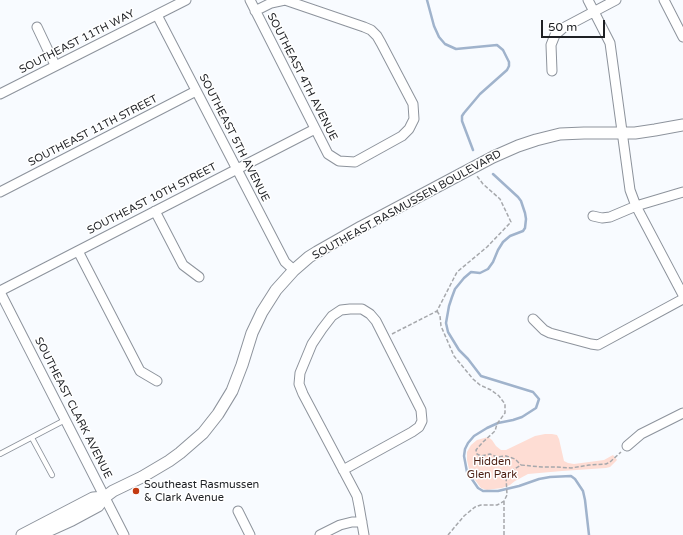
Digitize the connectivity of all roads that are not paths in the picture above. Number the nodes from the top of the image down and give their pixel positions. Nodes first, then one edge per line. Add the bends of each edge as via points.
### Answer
1 (186, 0) edge
2 (250, 0) edge
3 (588, 0) edge
4 (616, 0) edge
5 (664, 0) edge
6 (255, 11) junction
7 (594, 12) junction
8 (157, 15) junction
9 (37, 28) dead end
10 (683, 37) edge
11 (55, 66) junction
12 (552, 71) dead end
13 (196, 91) junction
14 (0, 94) edge
15 (683, 125) edge
16 (315, 129) junction
17 (622, 133) junction
18 (236, 169) junction
19 (0, 192) edge
20 (683, 192) edge
21 (636, 206) junction
22 (156, 211) junction
23 (593, 216) dead end
24 (78, 251) junction
25 (294, 270) junction
26 (199, 277) dead end
27 (0, 292) edge
28 (683, 295) edge
29 (683, 299) edge
30 (533, 318) dead end
31 (157, 381) dead end
32 (683, 413) edge
33 (65, 420) junction
34 (32, 438) junction
35 (627, 446) road end
36 (0, 454) edge
37 (343, 470) junction
38 (52, 475) dead end
39 (105, 497) junction
40 (238, 511) dead end
41 (362, 522) junction
42 (22, 535) edge
43 (39, 535) edge
44 (124, 535) edge
45 (250, 535) edge
46 (320, 535) edge
47 (364, 535) edge

1 - 8 street, SOUTHEAST 11TH WAY
2 - 6 street, SOUTHEAST 4TH AVENUE
3 - 7 street
4 - 7 street
5 - 10 street
6 - 16 street, SOUTHEAST 4TH AVENUE
6 - 16 street, SOUTHEAST 4TH AVENUE via 271,3 285,0 371,30 381,43 413,104 414,119 409,129 402,136 355,162 339,160 328,154
7 - 12 street via 555,35 551,46
7 - 17 street via 610,43
8 - 11 street, SOUTHEAST 11TH WAY
8 - 13 street, SOUTHEAST 5TH AVENUE
9 - 11 street
11 - 14 street, SOUTHEAST 11TH WAY
13 - 18 street, SOUTHEAST 5TH AVENUE
13 - 19 street, SOUTHEAST 11TH STREET
15 - 17 street, SOUTHEAST RASMUSSEN BOULEVARD
16 - 18 street, SOUTHEAST 10TH STREET
17 - 21 street via 630,190
17 - 25 street, SOUTHEAST RASMUSSEN BOULEVARD via 570,133 510,149 345,236
18 - 22 street, SOUTHEAST 10TH STREET
18 - 25 street, SOUTHEAST 5TH AVENUE via 285,262
20 - 21 street
21 - 23 street via 610,217
21 - 28 street
22 - 24 street, SOUTHEAST 10TH STREET
22 - 26 street via 183,265
24 - 27 street, SOUTHEAST 10TH STREET
24 - 31 street via 140,371
25 - 39 street, SOUTHEAST RASMUSSEN BOULEVARD via 276,290 262,312 232,391 213,421 196,440 175,457
27 - 33 street, SOUTHEAST CLARK AVENUE
29 - 30 street via 598,344 550,333
32 - 35 street via 641,434
33 - 34 lane
33 - 39 street, SOUTHEAST CLARK AVENUE
34 - 36 lane
34 - 38 lane
37 - 37 street via 299,384 304,363 322,329 332,316 350,308 362,309 376,321 421,410 422,421 419,428
37 - 41 street via 357,496
39 - 42 street, SOUTHEAST RASMUSSEN BOULEVARD via 93,498
39 - 43 street, SOUTHEAST RASMUSSEN BOULEVARD via 98,506
39 - 44 street, SOUTHEAST CLARK AVENUE
40 - 45 street
41 - 46 street via 340,524
41 - 47 street

